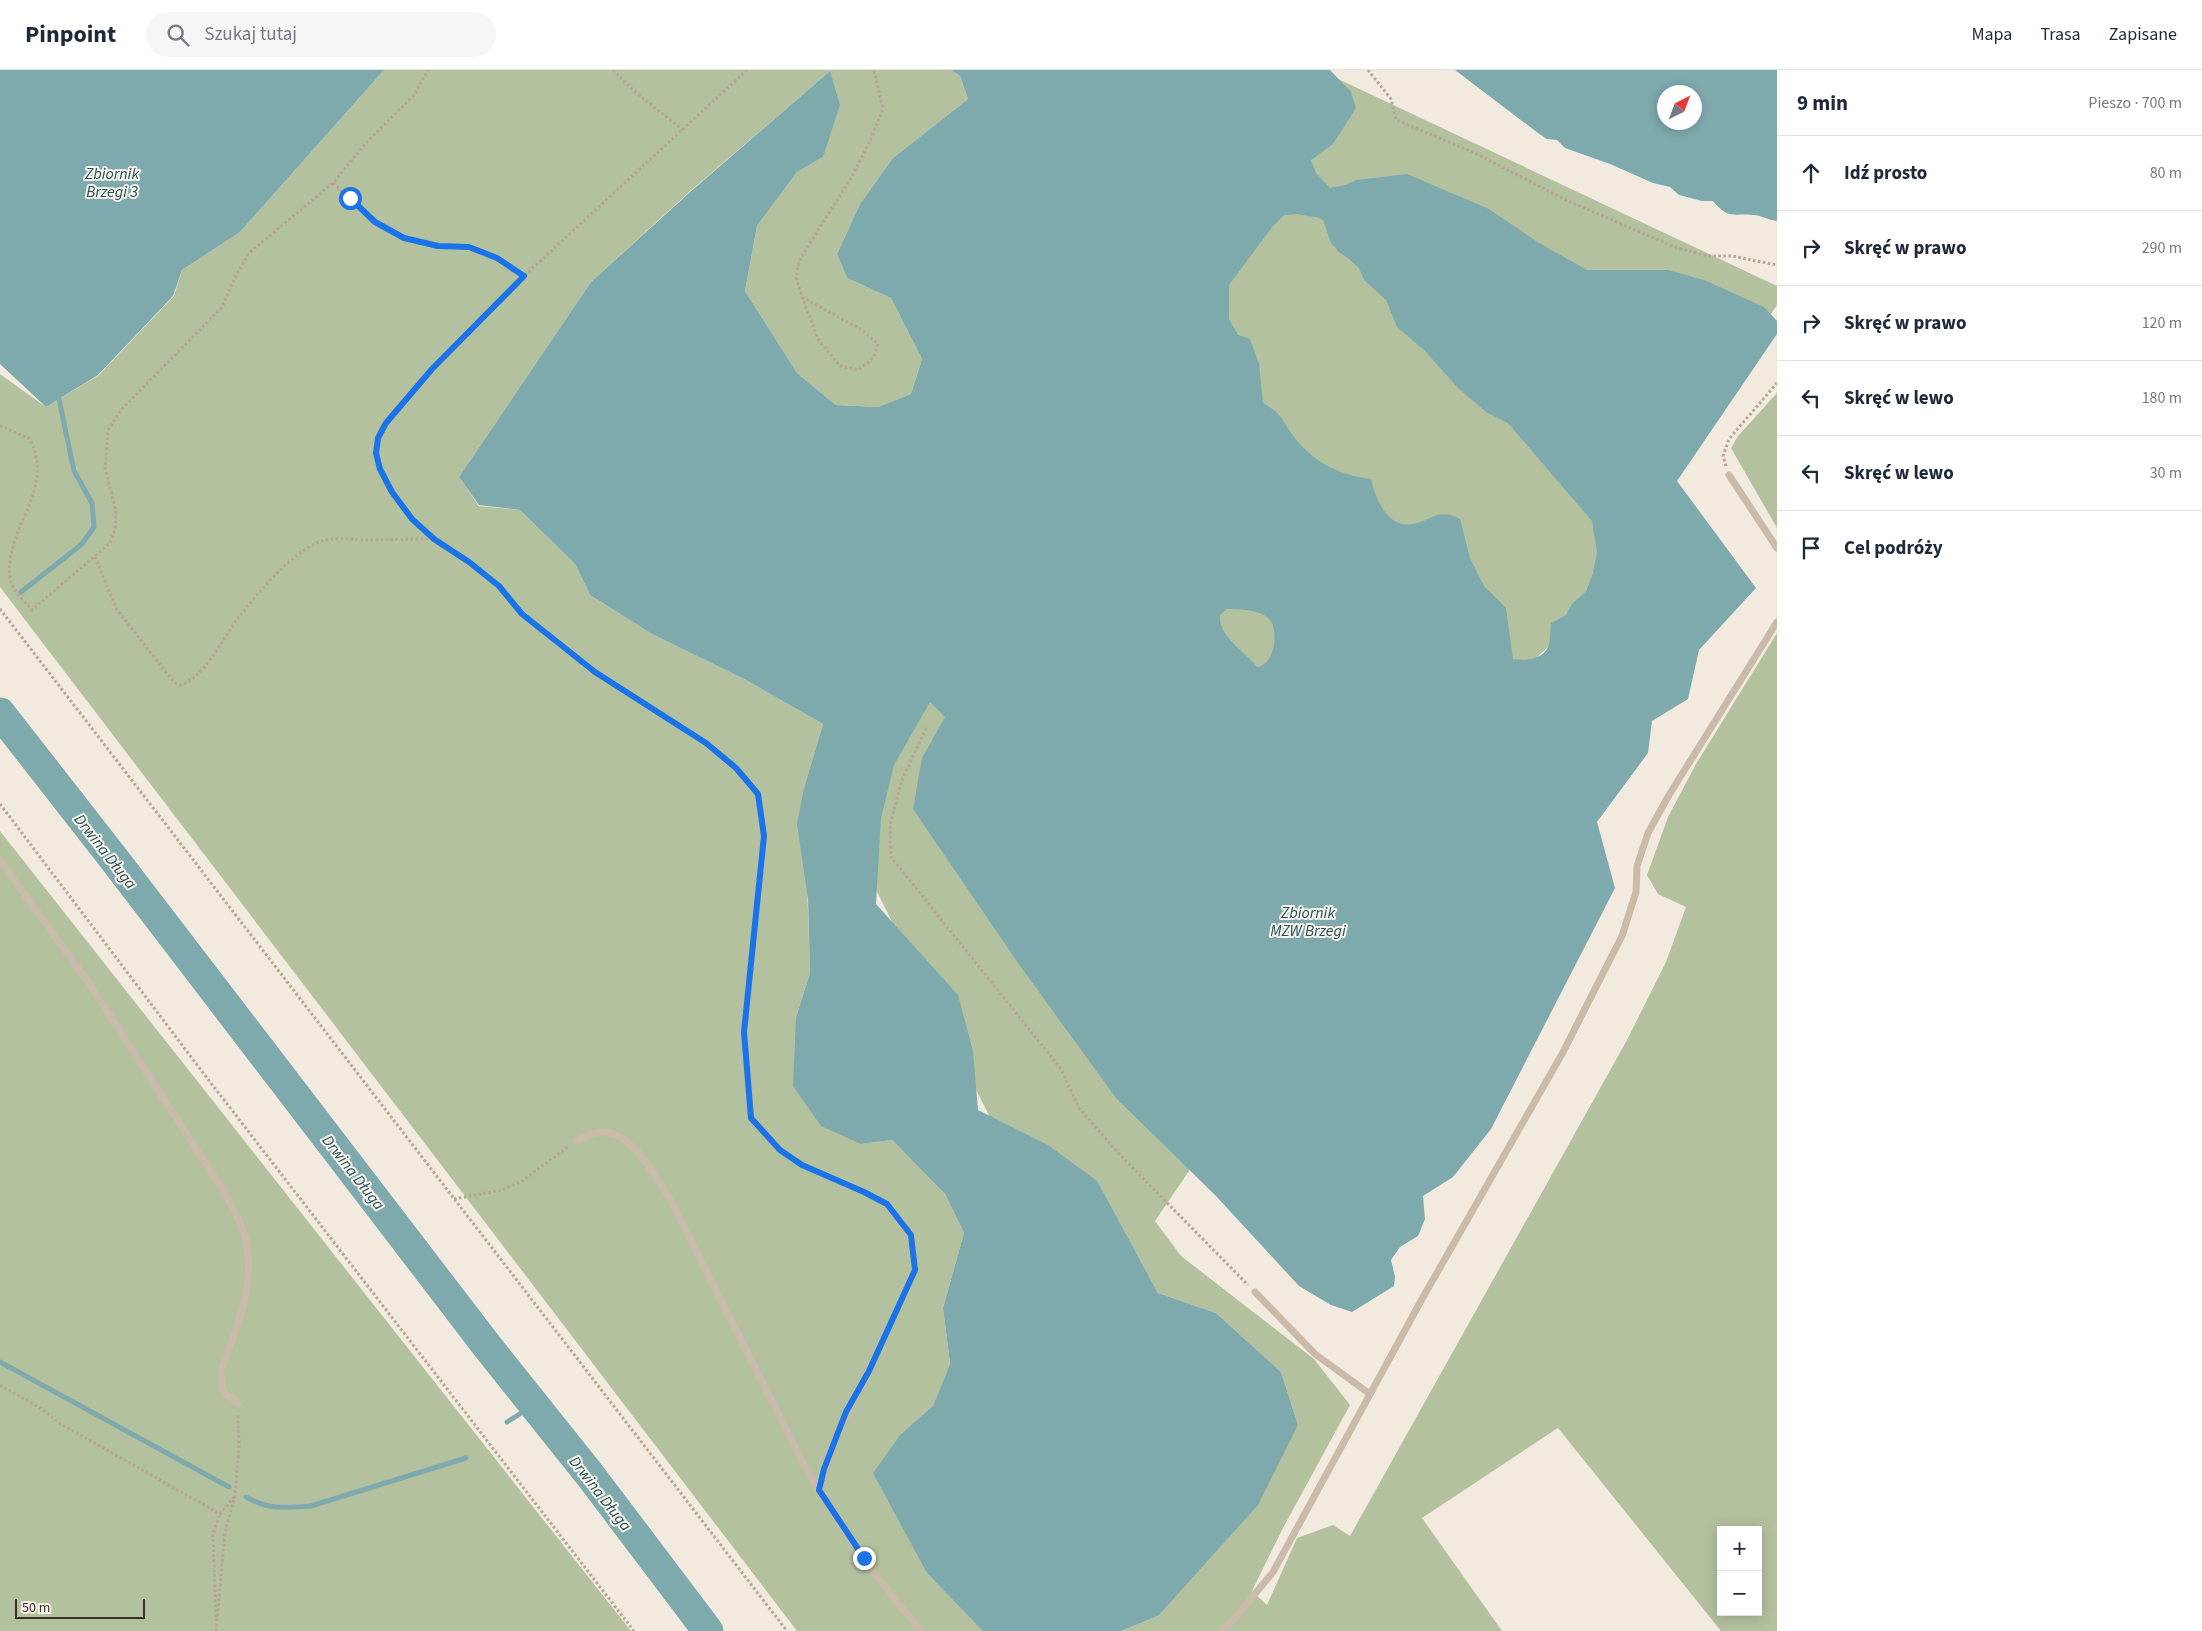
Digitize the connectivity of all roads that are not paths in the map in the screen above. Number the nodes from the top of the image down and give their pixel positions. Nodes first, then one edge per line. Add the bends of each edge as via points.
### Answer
1 (1729, 475) road end
2 (1777, 548) edge
3 (1777, 622) edge
4 (0, 860) edge
5 (577, 1141) road end
6 (1255, 1292) road end
7 (869, 1371) road end
8 (1370, 1394) junction
9 (238, 1404) road end
10 (819, 1490) junction
11 (922, 1631) edge
12 (1221, 1631) edge

1 - 2 lane
3 - 8 lane via 1648,834 1637,866 1632,908 1618,945 1562,1054
4 - 9 lane via 88,982 226,1195 244,1233 249,1273 246,1299 220,1380 226,1395
5 - 10 lane via 594,1133 620,1136 634,1148 656,1177
6 - 8 lane via 1315,1354
7 - 10 lane via 846,1412
8 - 12 lane via 1273,1572
10 - 11 lane via 897,1604

